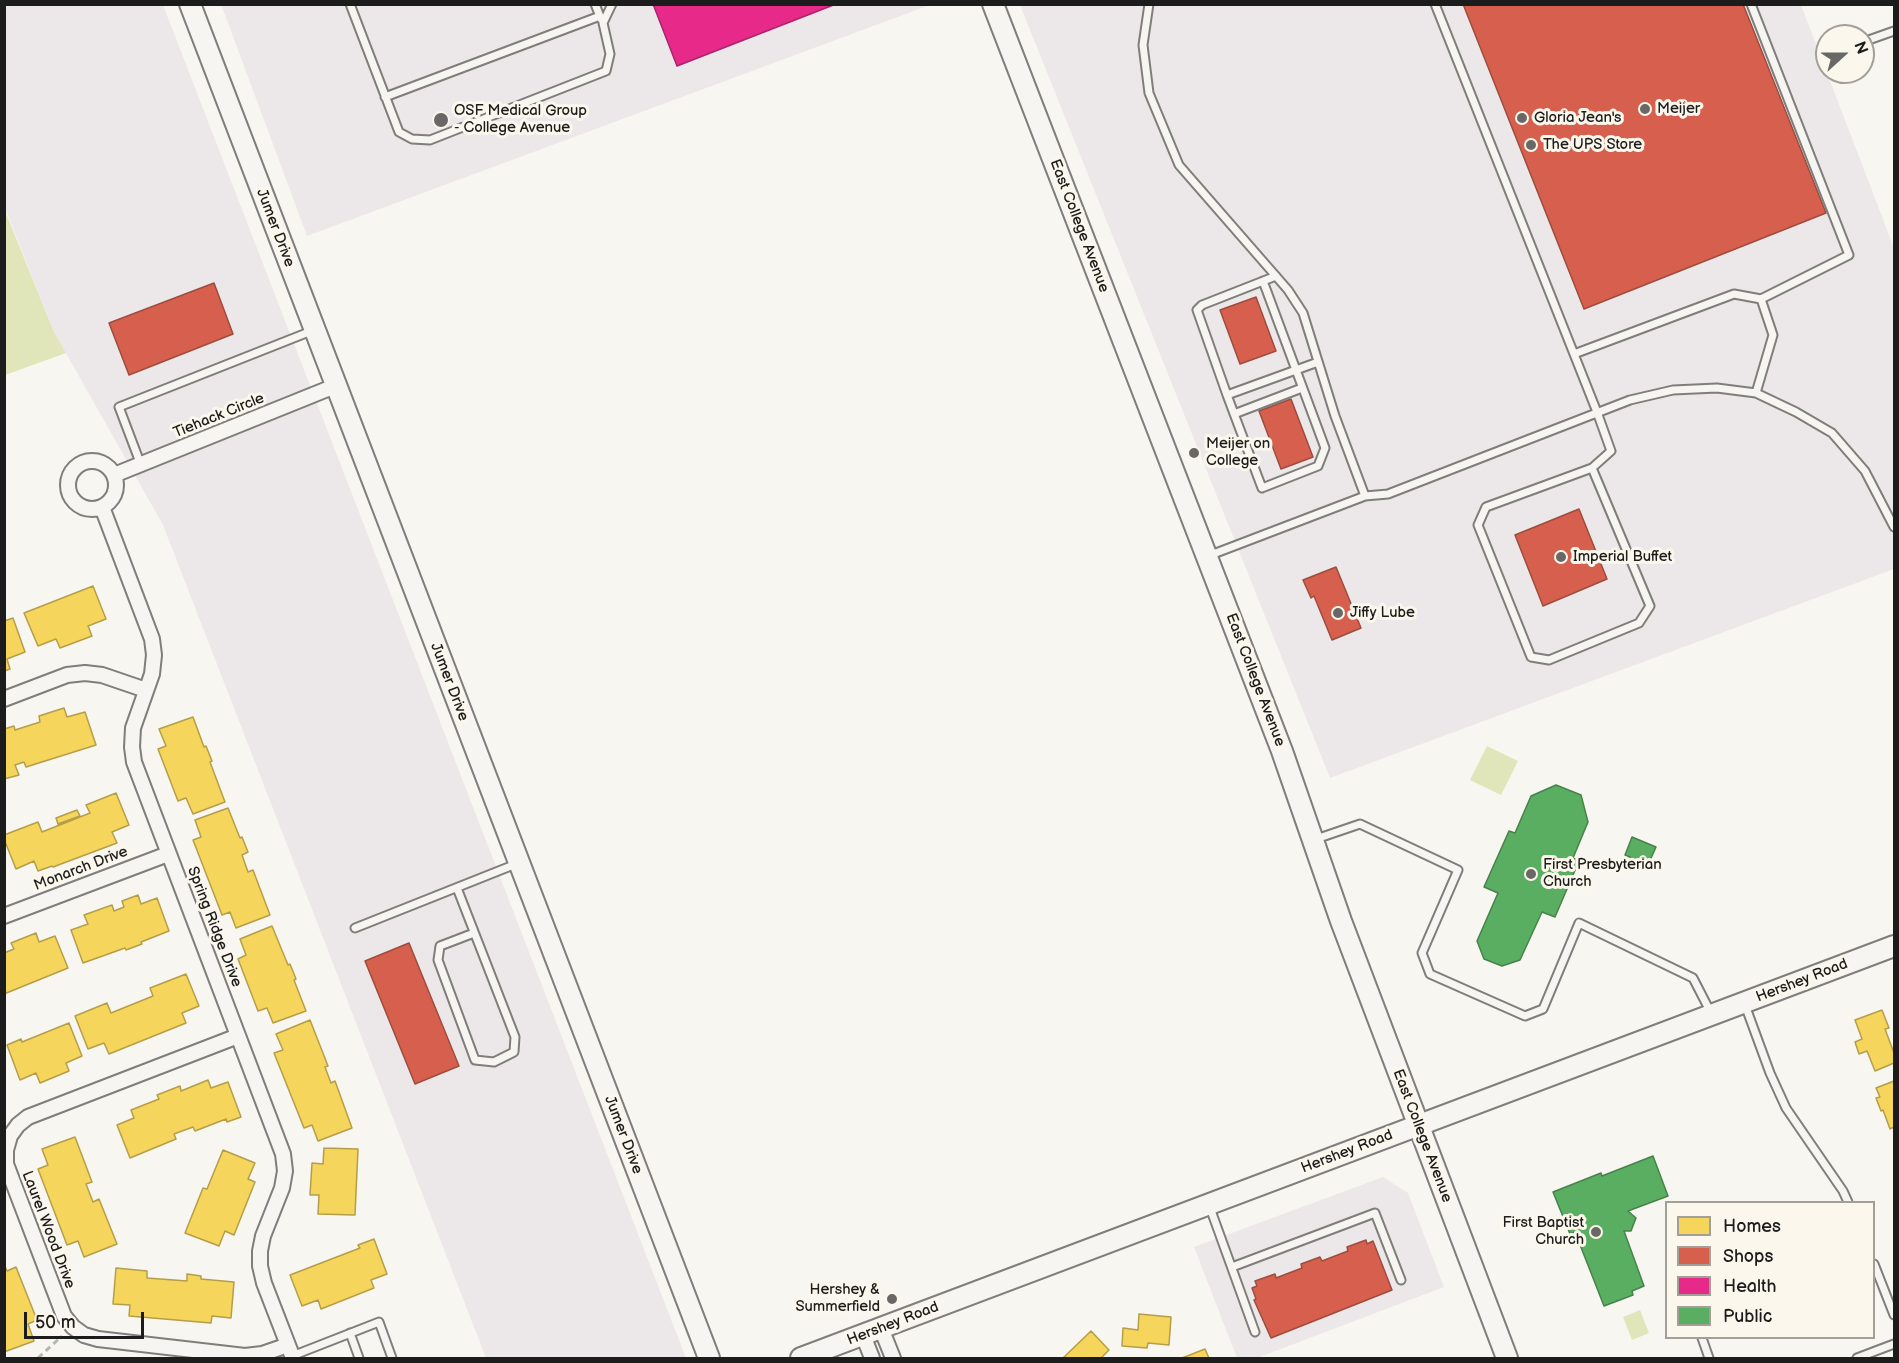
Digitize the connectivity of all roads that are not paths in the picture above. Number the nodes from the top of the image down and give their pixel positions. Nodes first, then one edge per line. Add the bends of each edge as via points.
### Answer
1 (190, 4) edge
2 (350, 4) edge
3 (596, 4) edge
4 (612, 4) edge
5 (993, 4) edge
6 (1149, 4) edge
7 (1435, 4) edge
8 (1751, 4) edge
9 (601, 19) junction
10 (1894, 31) edge
11 (1875, 38) edge
12 (385, 97) junction
13 (1276, 276) junction
14 (1263, 281) junction
15 (1761, 299) junction
16 (315, 330) junction
17 (1574, 354) junction
18 (1318, 362) junction
19 (1296, 370) junction
20 (335, 387) junction
21 (1302, 388) junction
22 (1756, 393) junction
23 (1227, 395) junction
24 (1597, 412) junction
25 (1234, 414) junction
26 (141, 465) junction
27 (1592, 468) junction
28 (114, 475) junction
29 (1365, 496) junction
30 (102, 507) junction
31 (1894, 527) edge
32 (1207, 556) junction
33 (146, 690) junction
34 (4, 699) edge
35 (1313, 840) junction
36 (168, 854) junction
37 (519, 863) junction
38 (457, 888) junction
39 (4, 916) edge
40 (355, 928) dead end
41 (474, 933) junction
42 (1894, 946) edge
43 (1744, 1003) junction
44 (1712, 1015) junction
45 (238, 1036) junction
46 (1418, 1125) junction
47 (1847, 1201) edge
48 (1209, 1205) junction
49 (1232, 1267) junction
50 (1875, 1267) edge
51 (1401, 1280) dead end
52 (1894, 1315) edge
53 (872, 1331) junction
54 (1255, 1332) dead end
55 (350, 1333) junction
56 (1702, 1339) edge
57 (1894, 1344) edge
58 (291, 1353) edge
59 (359, 1359) edge
60 (392, 1359) edge
61 (709, 1359) edge
62 (801, 1359) edge
63 (872, 1359) edge
64 (893, 1359) edge
65 (1507, 1359) edge
66 (1709, 1359) edge
67 (1857, 1359) edge

1 - 16 main road, Jumer Drive
2 - 12 lane
3 - 9 lane
4 - 9 lane
5 - 32 main road, East College Avenue
6 - 13 lane via 1143,45 1149,93 1179,165
7 - 17 lane
8 - 15 lane via 1850,255
9 - 12 lane
9 - 12 lane via 610,54 606,71 430,140 412,139 399,132
10 - 11 lane
13 - 14 lane
13 - 18 lane via 1303,313
14 - 19 lane
14 - 23 lane via 1197,310
15 - 17 lane via 1734,294
15 - 22 lane via 1773,335
16 - 20 main road, Jumer Drive
16 - 26 lane via 120,407
17 - 24 lane
18 - 19 lane
18 - 29 lane
19 - 21 lane
19 - 23 lane
20 - 26 street, Tiehack Circle
20 - 37 main road, Jumer Drive
21 - 25 lane
21 - 25 lane via 1325,448 1318,466 1262,488
22 - 24 lane via 1717,388 1673,390
22 - 31 lane via 1832,434 1865,471
23 - 25 lane
24 - 27 lane via 1611,451
24 - 29 lane via 1388,494
26 - 28 street, Tiehack Circle
27 - 27 lane via 1650,606 1639,623 1549,660 1531,657 1478,525 1486,507
28 - 30 street via 113,497
28 - 30 street via 110,468 87,461 69,477 69,493 79,505 86,509
29 - 32 lane
30 - 33 street, Spring Ridge Drive via 152,639 152,674
32 - 35 main road, East College Avenue
33 - 34 street via 85,673 67,675
33 - 36 street, Spring Ridge Drive via 133,728 134,762
35 - 44 lane via 1360,824 1458,870 1422,953 1430,974 1525,1016 1543,1009 1579,924 1693,978
35 - 46 main road, East College Avenue
36 - 39 street, Monarch Drive
36 - 45 street, Spring Ridge Drive
37 - 38 lane
37 - 61 main road, Jumer Drive
38 - 40 lane
38 - 41 lane
41 - 41 lane via 515,1037 514,1052 494,1062 475,1060 438,960 440,946
42 - 43 main road, Hershey Road
43 - 44 main road, Hershey Road
43 - 47 lane via 1786,1108
44 - 46 main road, Hershey Road
45 - 58 street, Spring Ridge Drive via 283,1154 282,1188 263,1236 260,1266
45 - 58 street, Laurel Wood Drive via 28,1117 10,1136 6,1164 64,1316 84,1335 245,1356
46 - 48 main road, Hershey Road
46 - 65 main road, East College Avenue
48 - 49 lane
48 - 53 main road, Hershey Road
49 - 51 lane via 1375,1213
49 - 54 lane
50 - 52 lane
53 - 62 main road, Hershey Road
53 - 63 street
53 - 64 street
55 - 58 lane
55 - 59 lane
55 - 60 lane via 379,1322
56 - 66 lane
57 - 67 lane

